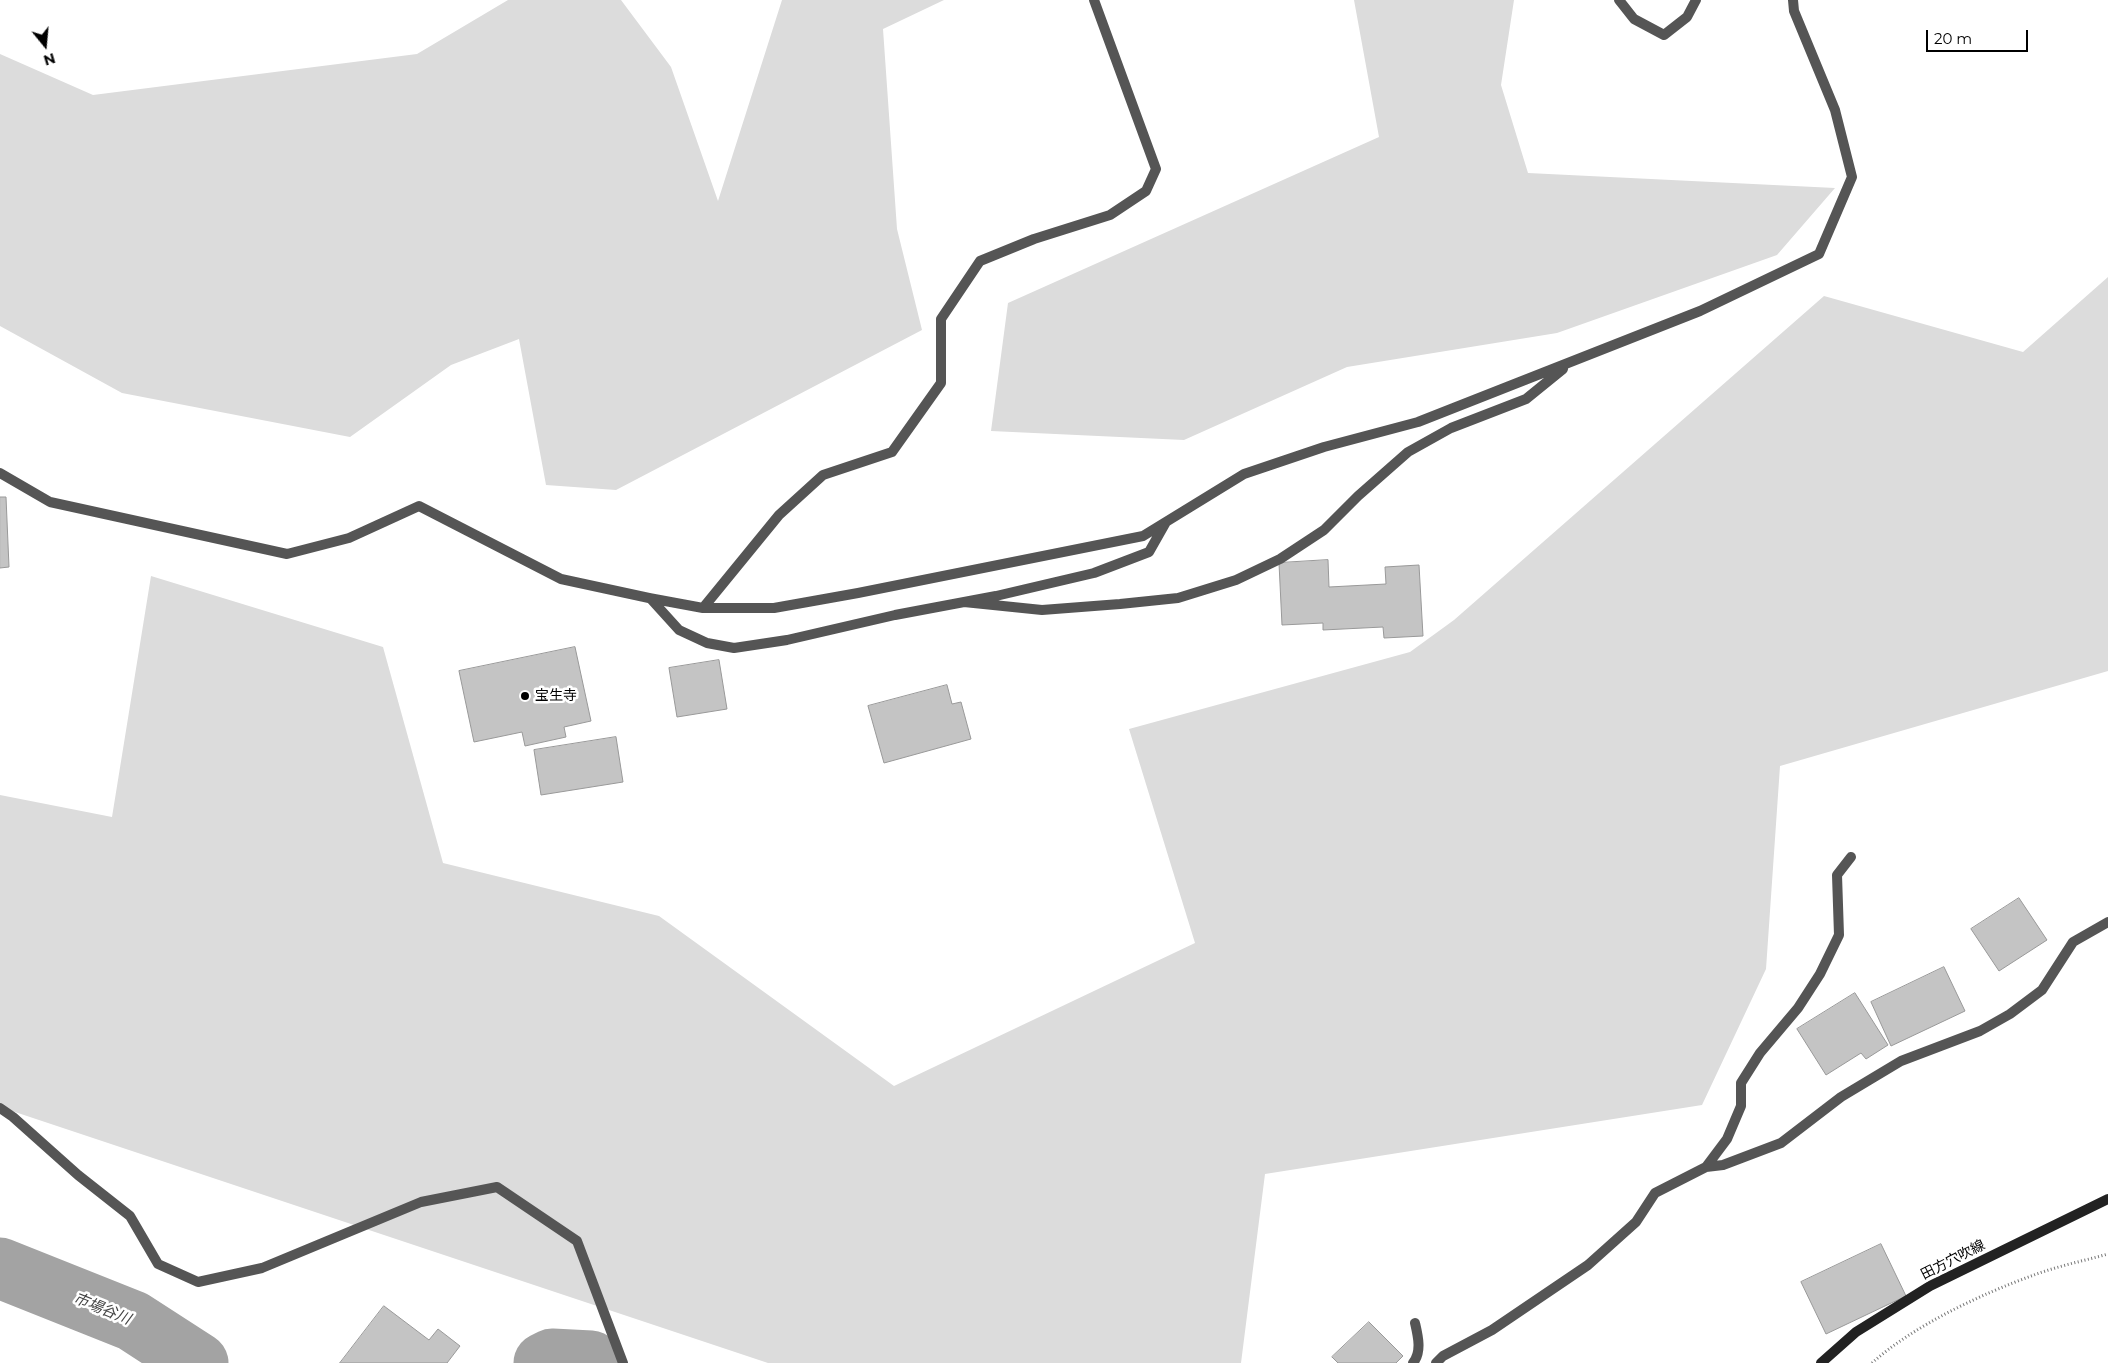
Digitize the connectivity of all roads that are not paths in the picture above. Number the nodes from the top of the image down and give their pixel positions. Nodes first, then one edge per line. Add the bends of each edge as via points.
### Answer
1 (1094, 0) edge
2 (1619, 0) edge
3 (1696, 0) edge
4 (1793, 0) edge
5 (1572, 361) junction
6 (0, 473) edge
7 (1167, 521) junction
8 (649, 598) junction
9 (964, 602) junction
10 (704, 608) junction
11 (1852, 856) dead end
12 (2108, 922) edge
13 (0, 1108) edge
14 (1706, 1167) junction
15 (2108, 1199) edge
16 (1415, 1323) dead end
17 (623, 1363) edge
18 (1413, 1363) edge
19 (1436, 1363) edge
20 (1821, 1363) edge

1 - 10 street via 1156,169 1146,191 1110,215 1034,239 980,261 940,318 941,383 892,452 823,475 779,515
2 - 3 street via 1634,19 1664,35 1687,17
4 - 5 street via 1794,11 1835,110 1852,177 1819,254 1700,311
5 - 7 street via 1418,422 1324,447 1244,474
5 - 9 street via 1526,399 1451,428 1408,452 1324,530 1280,559 1236,580 1178,598 1120,604 1042,610
6 - 8 street via 50,502 287,554 349,538 418,506 561,580
7 - 9 street via 1149,552 1094,574
7 - 10 street via 1142,536 858,593 774,608
8 - 9 street via 679,630 707,643 734,648
8 - 10 street
11 - 14 street via 1837,875 1839,935 1820,974 1798,1008 1760,1053 1741,1083 1741,1106 1727,1139
12 - 14 street via 2073,942 2042,990 2010,1014 1980,1031 1900,1061 1841,1097 1781,1143 1723,1166
13 - 17 street via 130,1216 158,1264 198,1282 262,1268 421,1202 497,1187 577,1241
14 - 19 street via 1656,1193 1636,1222 1588,1265 1492,1330
15 - 20 main road, 田方穴吹線 via 1930,1286 1856,1332
16 - 18 street via 1419,1339 1417,1358

